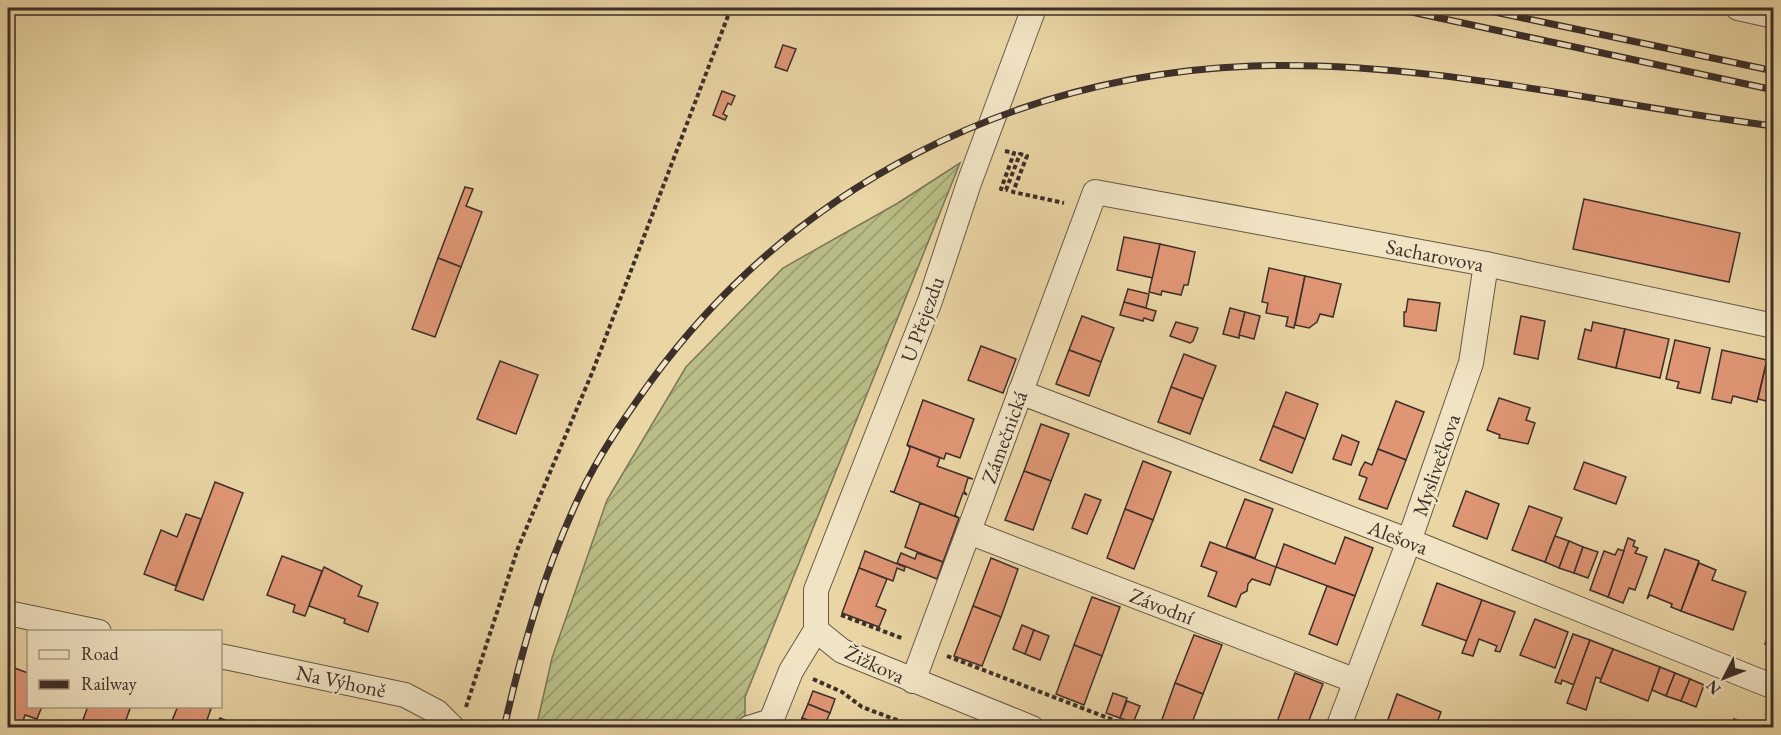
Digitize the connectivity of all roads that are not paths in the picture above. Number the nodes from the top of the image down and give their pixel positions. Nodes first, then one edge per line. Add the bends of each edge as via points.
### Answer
1 (1034, 8) edge
2 (1738, 8) edge
3 (1773, 15) edge
4 (1092, 200) joint
5 (1486, 264) junction
6 (1773, 326) edge
7 (1020, 392) junction
8 (969, 532) junction
9 (1409, 541) junction
10 (8, 613) edge
11 (824, 621) junction
12 (89, 630) edge
13 (222, 656) edge
14 (913, 681) junction
15 (1356, 681) junction
16 (1773, 687) edge
17 (458, 722) edge
18 (760, 724) edge
19 (1032, 728) edge
20 (1338, 728) edge

1 - 11 street, U Přejezdu via 930,301 816,590
2 - 3 street
4 - 5 street, Sacharovova
4 - 7 street, Zámečnická
5 - 6 street, Sacharovova
5 - 9 street, Myslivečkova via 1472,363
7 - 8 street, Zámečnická
7 - 9 street, Alešova
8 - 14 street, Zámečnická
8 - 15 street, Závodní
9 - 15 street, Myslivečkova
9 - 16 street, Alešova
10 - 12 street
11 - 14 street, Žižkova via 842,651
11 - 18 street
13 - 17 street, Na Výhoně via 405,695
14 - 19 street, Žižkova
15 - 20 street, Myslivečkova

